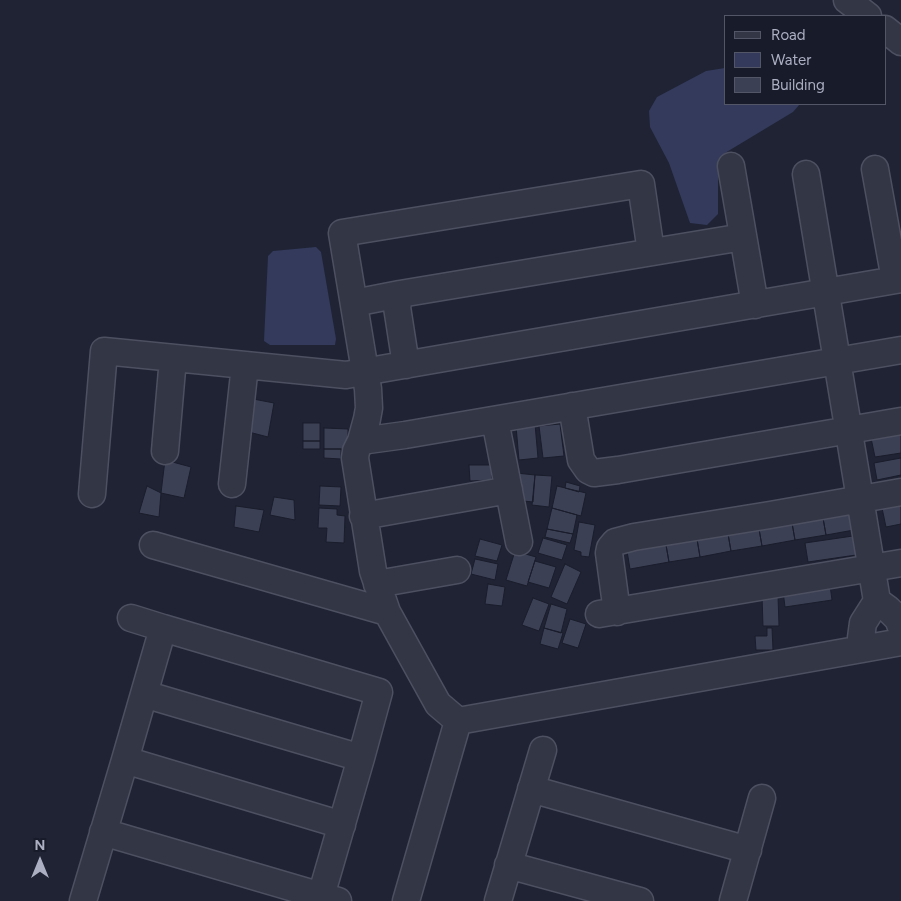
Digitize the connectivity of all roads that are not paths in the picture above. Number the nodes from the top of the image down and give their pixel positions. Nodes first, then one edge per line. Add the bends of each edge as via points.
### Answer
1 (847, 0) edge
2 (867, 15) edge
3 (886, 30) edge
4 (901, 42) edge
5 (731, 166) dead end
6 (875, 169) dead end
7 (806, 174) dead end
8 (743, 237) junction
9 (651, 252) junction
10 (898, 280) edge
11 (826, 292) junction
12 (400, 294) junction
13 (354, 303) junction
14 (755, 305) junction
15 (901, 350) edge
16 (173, 358) junction
17 (837, 362) junction
18 (245, 365) junction
19 (406, 365) junction
20 (365, 372) junction
21 (572, 406) junction
22 (494, 420) junction
23 (901, 421) edge
24 (848, 430) junction
25 (361, 441) junction
26 (165, 451) dead end
27 (232, 484) dead end
28 (509, 490) junction
29 (901, 492) edge
30 (92, 494) dead end
31 (860, 499) junction
32 (364, 516) junction
33 (519, 542) dead end
34 (153, 545) dead end
35 (901, 564) edge
36 (871, 569) junction
37 (457, 570) dead end
38 (377, 584) junction
39 (877, 601) junction
40 (388, 612) junction
41 (131, 618) dead end
42 (901, 627) edge
43 (163, 628) junction
44 (901, 642) edge
45 (862, 649) junction
46 (144, 694) junction
47 (458, 722) junction
48 (543, 750) dead end
49 (361, 758) junction
50 (125, 760) junction
51 (531, 789) junction
52 (762, 798) dead end
53 (342, 825) junction
54 (103, 832) junction
55 (748, 850) junction
56 (508, 866) junction
57 (330, 899) edge
58 (83, 901) edge
59 (406, 901) edge
60 (498, 901) edge
61 (640, 901) edge
62 (733, 901) edge

1 - 2 street
3 - 4 street
5 - 8 street
6 - 10 street
7 - 11 street
8 - 9 street
8 - 14 street
9 - 12 street
9 - 13 street via 641,184 342,233
10 - 11 street
11 - 14 street
11 - 17 street
12 - 13 street
12 - 19 street via 397,307
13 - 20 street
14 - 19 street
15 - 17 street
16 - 18 street
16 - 26 street
16 - 30 street via 104,351
17 - 21 street
17 - 24 street
18 - 20 street via 346,375
18 - 27 street
19 - 20 street
20 - 25 street via 369,408
21 - 22 street
21 - 24 street via 580,460 594,473
22 - 25 street
22 - 28 street
23 - 24 street
24 - 31 street
25 - 32 street via 355,458
28 - 32 street
28 - 33 street
29 - 31 street
31 - 36 street
31 - 36 street via 615,542 609,554 608,613
32 - 38 street
34 - 40 street
35 - 36 street
36 - 39 street
37 - 38 street
38 - 40 street
39 - 42 street via 898,619
39 - 45 street via 864,623 860,638
40 - 47 street via 438,704
41 - 43 street
43 - 46 street
43 - 49 street via 379,692
44 - 45 street
45 - 47 street
46 - 49 street
46 - 50 street
47 - 59 street
48 - 51 street
49 - 53 street
50 - 53 street
50 - 54 street
51 - 55 street
51 - 56 street
52 - 55 street
53 - 57 street
54 - 57 street
54 - 58 street
55 - 62 street
56 - 60 street
56 - 61 street

